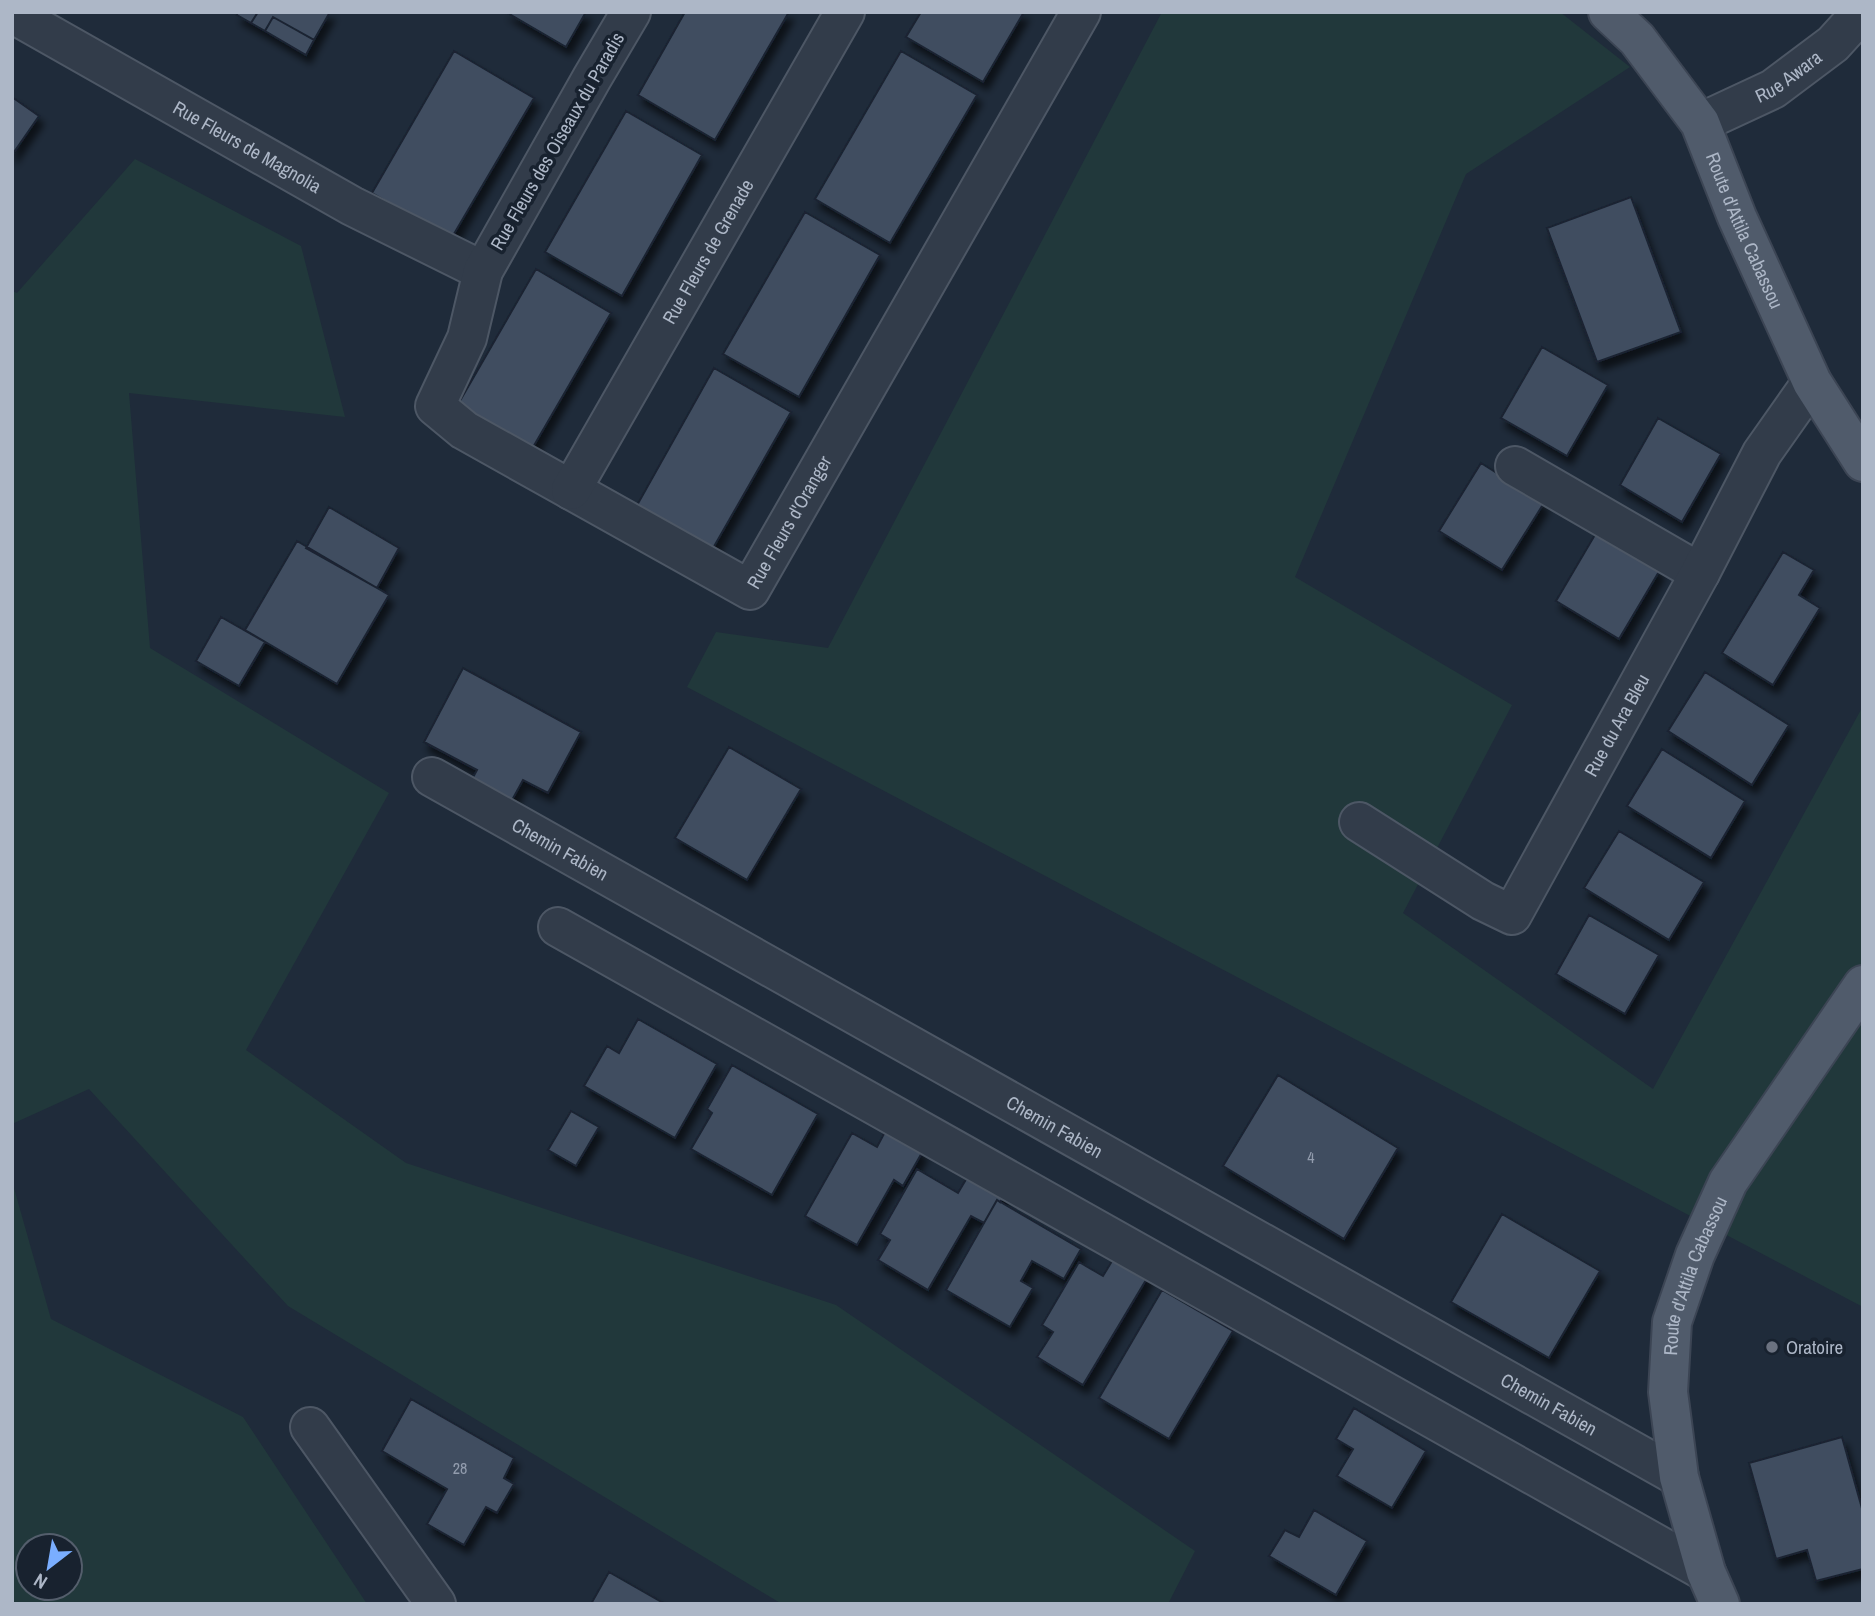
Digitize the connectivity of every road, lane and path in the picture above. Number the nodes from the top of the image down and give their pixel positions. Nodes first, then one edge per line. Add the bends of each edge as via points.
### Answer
1 (21, 12) edge
2 (631, 12) edge
3 (845, 12) edge
4 (1081, 12) edge
5 (1608, 12) edge
6 (1862, 12) edge
7 (1700, 123) junction
8 (483, 271) junction
9 (1812, 382) junction
10 (1863, 462) edge
11 (1515, 466) dead end
12 (571, 490) junction
13 (1700, 573) junction
14 (432, 776) dead end
15 (1359, 822) dead end
16 (558, 927) dead end
17 (1863, 985) edge
18 (310, 1427) dead end
19 (1679, 1476) junction
20 (1713, 1588) edge
21 (436, 1604) edge

1 - 8 street, Rue Fleurs de Magnolia via 22,19 352,206
2 - 8 street, Rue Fleurs des Oiseaux du Paradis
3 - 12 street, Rue Fleurs de Grenade
4 - 12 street, Rue Fleurs d'Oranger via 750,590
5 - 7 main road, Route d'Attila Cabassou via 1637,39
6 - 7 street, Rue Awara via 1833,44 1773,89
7 - 9 main road, Route d'Attila Cabassou
8 - 12 street, Rue Fleurs d'Oranger via 467,338 435,406 464,429
9 - 10 main road, Route d'Attila Cabassou
9 - 13 street, Rue du Ara Bleu via 1762,453
11 - 13 street
13 - 15 street, Rue du Ara Bleu via 1512,915
14 - 19 street, Chemin Fabien
16 - 20 street
17 - 19 main road, Route d'Attila Cabassou via 1728,1182 1695,1255 1672,1322 1668,1392
18 - 21 street
19 - 20 main road, Route d'Attila Cabassou

